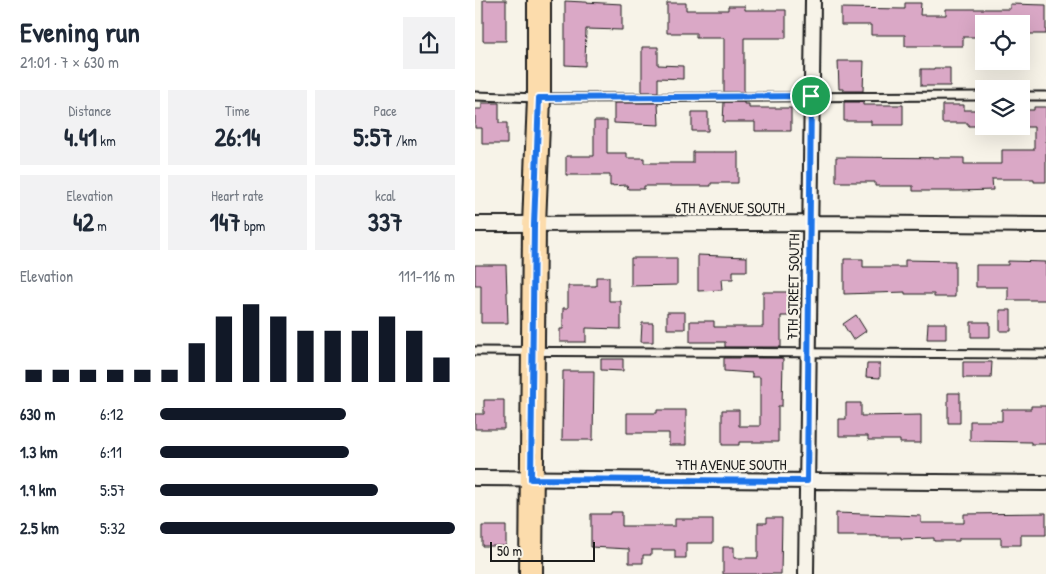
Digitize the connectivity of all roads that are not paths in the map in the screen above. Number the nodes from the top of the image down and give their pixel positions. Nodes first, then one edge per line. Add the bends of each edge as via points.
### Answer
1 (539, 0) edge
2 (813, 0) edge
3 (475, 96) edge
4 (811, 96) junction
5 (975, 96) edge
6 (1030, 96) edge
7 (1046, 96) edge
8 (539, 98) junction
9 (810, 223) junction
10 (475, 224) edge
11 (534, 225) junction
12 (1046, 226) edge
13 (475, 350) edge
14 (533, 351) junction
15 (809, 352) junction
16 (1046, 354) edge
17 (475, 478) edge
18 (531, 479) junction
19 (807, 481) junction
20 (1046, 483) edge
21 (531, 574) edge
22 (806, 574) edge

1 - 8 main road
2 - 4 street, 7TH STREET SOUTH
3 - 8 lane
4 - 5 lane
4 - 8 lane
4 - 9 street, 7TH STREET SOUTH
6 - 7 lane
8 - 11 main road
9 - 11 street, 6TH AVENUE SOUTH
9 - 12 street, 6TH AVENUE SOUTH
9 - 15 street, 7TH STREET SOUTH
10 - 11 street, 6TH AVENUE SOUTH
11 - 14 main road
13 - 14 lane
14 - 15 lane
14 - 18 main road
15 - 16 lane
15 - 19 street, 7TH STREET SOUTH
17 - 18 street, 7TH AVENUE SOUTH
18 - 19 street, 7TH AVENUE SOUTH
18 - 21 main road
19 - 20 street, 7TH AVENUE SOUTH
19 - 22 street, 7TH STREET SOUTH

